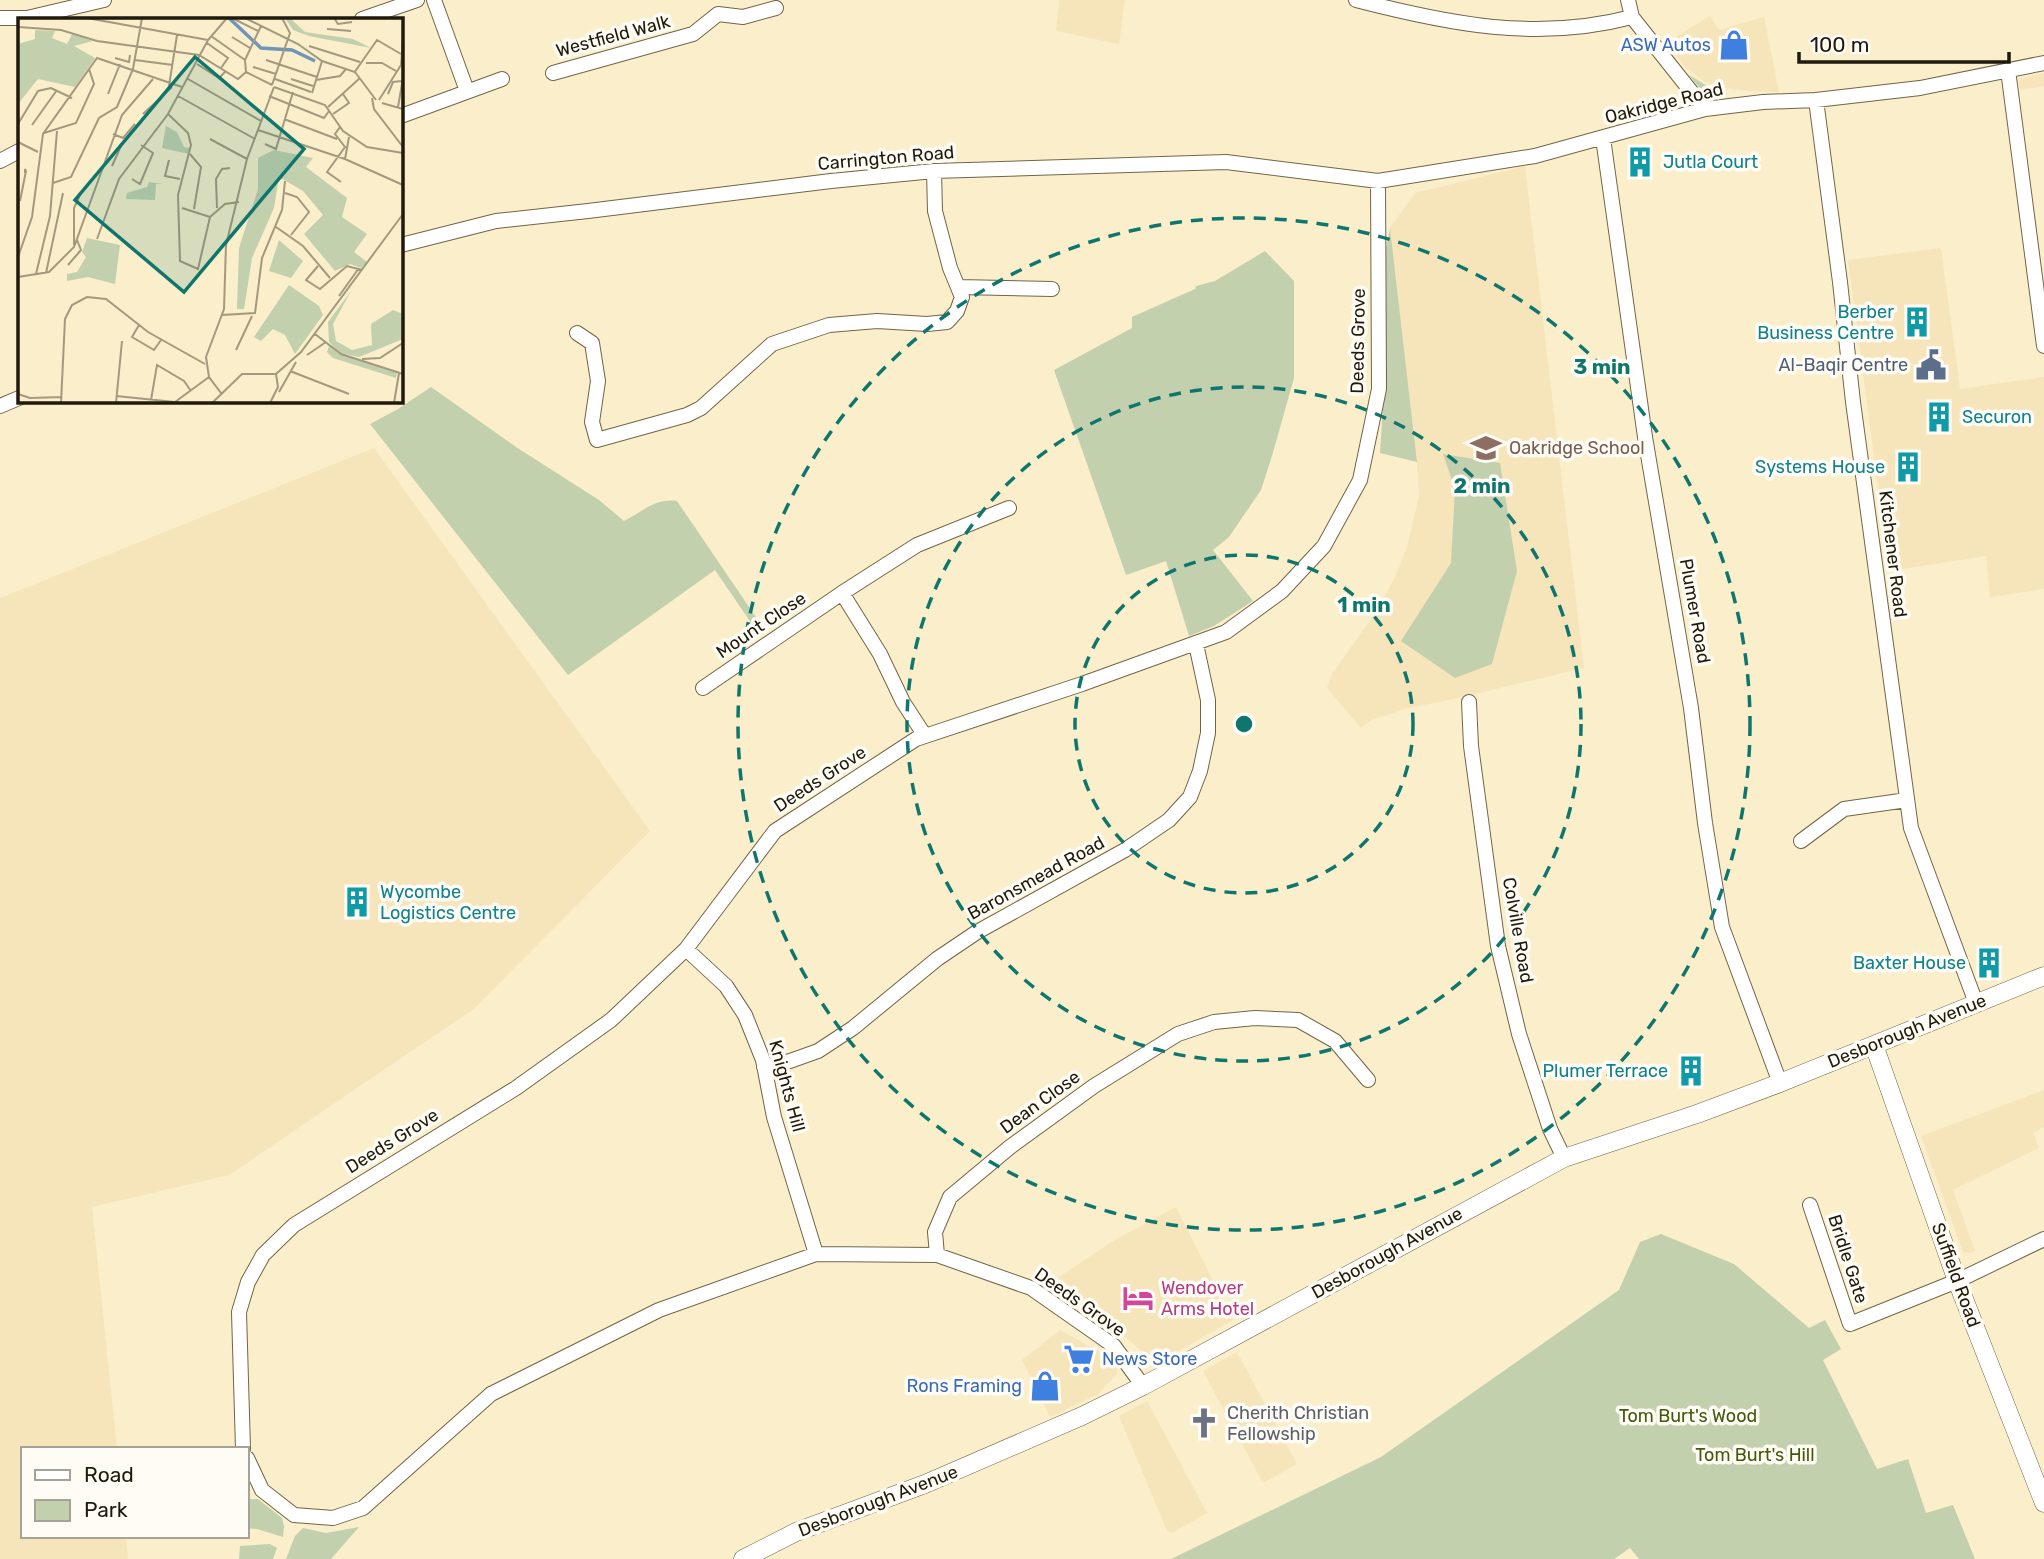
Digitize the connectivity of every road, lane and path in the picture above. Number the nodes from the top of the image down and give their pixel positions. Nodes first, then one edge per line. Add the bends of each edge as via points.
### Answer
1 (104, 0) edge
2 (417, 0) edge
3 (434, 0) edge
4 (1356, 0) edge
5 (1628, 0) edge
6 (716, 7) edge
7 (776, 8) dead end
8 (1632, 17) junction
9 (0, 18) edge
10 (365, 18) edge
11 (2044, 63) edge
12 (2008, 70) junction
13 (553, 73) dead end
14 (502, 79) dead end
15 (467, 91) junction
16 (1816, 100) junction
17 (1705, 109) junction
18 (402, 116) edge
19 (1603, 138) junction
20 (18, 152) edge
21 (0, 161) edge
22 (934, 171) junction
23 (1378, 181) junction
24 (402, 245) edge
25 (958, 287) junction
26 (1052, 289) dead end
27 (577, 332) dead end
28 (2044, 346) edge
29 (18, 398) edge
30 (0, 406) edge
31 (1009, 508) dead end
32 (842, 593) junction
33 (1196, 643) junction
34 (703, 688) dead end
35 (1469, 702) dead end
36 (925, 736) junction
37 (1907, 800) junction
38 (1801, 841) dead end
39 (686, 949) junction
40 (2044, 976) edge
41 (1976, 1003) junction
42 (1874, 1045) junction
43 (764, 1067) junction
44 (1368, 1080) dead end
45 (1780, 1083) junction
46 (1564, 1158) junction
47 (1810, 1205) dead end
48 (2044, 1239) edge
49 (816, 1254) junction
50 (937, 1255) junction
51 (1957, 1281) junction
52 (1143, 1386) junction
53 (243, 1447) edge
54 (248, 1460) edge
55 (2044, 1503) edge
56 (743, 1559) edge

1 - 9 street via 27,18
2 - 10 street
3 - 15 street
4 - 8 street via 1476,26 1529,30 1581,27
5 - 8 street
6 - 7 street, Westfield Walk via 743,17
6 - 13 street, Westfield Walk via 693,34
8 - 17 street
11 - 12 street, Oakridge Road
12 - 16 street, Oakridge Road via 1920,88
12 - 28 street
14 - 15 street
15 - 18 street
16 - 17 street, Oakridge Road
16 - 37 street, Kitchener Road
17 - 19 street, Oakridge Road
19 - 23 street, Oakridge Road via 1535,156
19 - 45 street, Plumer Road via 1722,927
20 - 21 street
22 - 23 street, Carrington Road via 1226,162
22 - 24 street, Carrington Road via 496,221
22 - 25 street via 935,211
23 - 33 street, Deeds Grove via 1379,389 1360,480 1324,546 1282,591 1226,632
25 - 26 street
25 - 27 street via 962,298 947,322 829,326 772,344 701,408 597,440 592,422 598,380 592,343
29 - 30 street
31 - 32 street, Mount Close via 917,545
32 - 34 street, Mount Close
32 - 36 street
33 - 36 street, Deeds Grove
33 - 43 street, Baronsmead Road via 1208,699 1208,733 1190,797 1168,820 1125,850 977,932 818,1051
35 - 46 street, Colville Road via 1498,946 1520,1034
36 - 39 street, Deeds Grove via 775,831
37 - 38 street via 1844,808
37 - 41 street, Kitchener Road via 1911,828
39 - 43 street, Knights Hill via 726,986 745,1016
39 - 53 street, Deeds Grove via 611,1020 516,1088 293,1225 263,1255 239,1312
40 - 41 street, Desborough Avenue
41 - 42 street, Desborough Avenue
42 - 45 street, Desborough Avenue
42 - 51 street, Suffield Road
43 - 49 street, Knights Hill via 774,1117
44 - 50 street, Dean Close via 1335,1041 1298,1020 1214,1021 1178,1034 1094,1086 950,1197 935,1232
45 - 46 street, Desborough Avenue
46 - 52 street, Desborough Avenue
47 - 51 street, Bridle Gate via 1850,1324
48 - 51 street
49 - 50 street, Deeds Grove
49 - 54 street, Deeds Grove via 659,1310 491,1394 363,1508 333,1518 294,1515 262,1490
50 - 52 street, Deeds Grove via 1031,1288 1114,1346
51 - 55 street, Suffield Road
52 - 56 street, Desborough Avenue via 963,1468 796,1532

